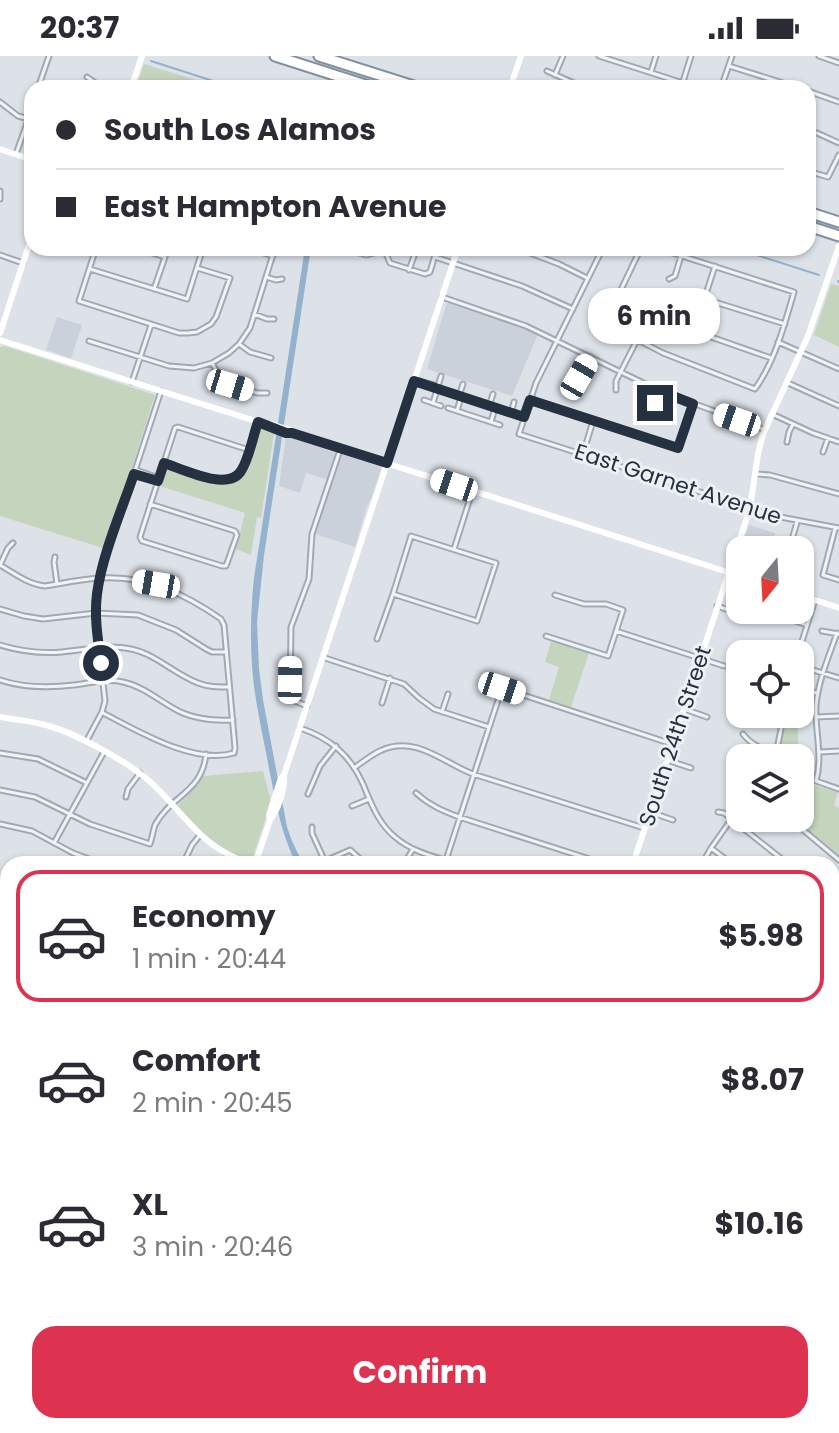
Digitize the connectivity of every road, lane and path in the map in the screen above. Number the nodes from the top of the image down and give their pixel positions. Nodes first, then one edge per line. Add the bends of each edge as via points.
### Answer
1 (49, 56) edge
2 (142, 56) edge
3 (275, 56) edge
4 (319, 56) edge
5 (521, 56) edge
6 (563, 56) edge
7 (599, 56) edge
8 (656, 56) edge
9 (691, 56) edge
10 (732, 56) edge
11 (819, 56) edge
12 (839, 63) edge
13 (729, 66) junction
14 (547, 71) dead end
15 (650, 73) junction
16 (555, 75) junction
17 (87, 77) dead end
18 (41, 80) edge
19 (91, 80) edge
20 (134, 80) edge
21 (351, 80) edge
22 (394, 80) edge
23 (513, 80) edge
24 (567, 80) edge
25 (667, 80) edge
26 (684, 80) edge
27 (724, 80) edge
28 (773, 80) edge
29 (816, 94) edge
30 (0, 102) edge
31 (839, 102) edge
32 (24, 118) edge
33 (24, 133) edge
34 (817, 133) dead end
35 (839, 143) edge
36 (0, 149) edge
37 (16, 155) junction
38 (839, 155) edge
39 (24, 158) edge
40 (816, 173) edge
41 (0, 191) edge
42 (0, 199) edge
43 (816, 215) edge
44 (839, 222) edge
45 (816, 229) edge
46 (839, 236) edge
47 (839, 247) edge
48 (0, 255) edge
49 (25, 256) edge
50 (94, 256) edge
51 (162, 256) edge
52 (201, 256) edge
53 (273, 256) edge
54 (387, 256) edge
55 (414, 256) edge
56 (455, 256) edge
57 (538, 256) edge
58 (599, 256) edge
59 (637, 256) edge
60 (681, 256) joint
61 (435, 257) joint
62 (23, 263) junction
63 (453, 263) junction
64 (715, 266) junction
65 (197, 268) junction
66 (90, 269) junction
67 (409, 270) junction
68 (266, 277) junction
69 (588, 278) junction
70 (282, 279) dead end
71 (669, 279) dead end
72 (154, 289) junction
73 (620, 294) junction
74 (442, 297) junction
75 (705, 299) junction
76 (573, 309) junction
77 (254, 314) junction
78 (274, 319) dead end
79 (151, 323) junction
80 (785, 324) junction
81 (694, 331) junction
82 (0, 333) edge
83 (0, 340) edge
84 (557, 340) junction
85 (637, 340) junction
86 (89, 341) dead end
87 (778, 342) junction
88 (239, 344) junction
89 (801, 352) junction
90 (141, 356) junction
91 (591, 357) junction
92 (271, 358) dead end
93 (772, 359) junction
94 (212, 363) junction
95 (839, 369) edge
96 (621, 372) junction
97 (441, 376) dead end
98 (579, 377) dead end
99 (414, 381) junction
100 (132, 382) junction
101 (787, 382) junction
102 (463, 384) dead end
103 (437, 389) junction
104 (616, 390) dead end
105 (161, 391) junction
106 (660, 391) junction
107 (267, 393) dead end
108 (493, 394) dead end
109 (460, 396) junction
110 (424, 400) dead end
111 (530, 400) junction
112 (514, 402) dead end
113 (433, 403) junction
114 (655, 403) dead end
115 (693, 404) junction
116 (441, 406) dead end
117 (489, 406) junction
118 (839, 406) edge
119 (448, 408) dead end
120 (495, 408) junction
121 (457, 411) junction
122 (511, 413) junction
123 (771, 413) junction
124 (524, 417) junction
125 (593, 421) junction
126 (258, 422) junction
127 (491, 422) junction
128 (793, 424) junction
129 (500, 425) dead end
130 (764, 429) junction
131 (828, 438) junction
132 (787, 442) dead end
133 (839, 442) edge
134 (340, 448) junction
135 (249, 450) junction
136 (823, 452) dead end
137 (583, 454) junction
138 (164, 463) junction
139 (387, 463) junction
140 (134, 472) junction
141 (756, 474) junction
142 (158, 479) junction
143 (472, 491) junction
144 (839, 494) edge
145 (150, 504) junction
146 (750, 508) junction
147 (797, 522) junction
148 (837, 528) edge
149 (740, 536) edge
150 (793, 536) edge
151 (13, 543) dead end
152 (454, 549) junction
153 (55, 557) dead end
154 (0, 565) edge
155 (726, 571) edge
156 (100, 578) junction
157 (726, 578) edge
158 (839, 580) edge
159 (57, 584) junction
160 (393, 594) junction
161 (555, 595) dead end
162 (815, 600) joint
163 (717, 606) junction
164 (839, 608) edge
165 (0, 609) edge
166 (726, 609) edge
167 (96, 613) junction
168 (804, 624) edge
169 (807, 625) junction
170 (616, 631) junction
171 (822, 631) dead end
172 (838, 633) edge
173 (546, 636) dead end
174 (377, 639) dead end
175 (802, 640) edge
176 (0, 645) edge
177 (99, 646) junction
178 (227, 652) junction
179 (324, 657) junction
180 (700, 658) junction
181 (724, 666) dead end
182 (814, 671) edge
183 (823, 674) junction
184 (390, 678) junction
185 (839, 678) edge
186 (0, 680) edge
187 (104, 680) junction
188 (229, 687) junction
189 (814, 692) edge
190 (818, 693) junction
191 (448, 694) dead end
192 (382, 703) dead end
193 (307, 706) junction
194 (684, 709) junction
195 (102, 712) junction
196 (442, 712) junction
197 (839, 716) edge
198 (0, 717) edge
199 (707, 717) dead end
200 (816, 717) junction
201 (233, 720) junction
202 (489, 727) junction
203 (300, 728) junction
204 (743, 734) dead end
205 (86, 742) junction
206 (672, 744) junction
207 (753, 744) edge
208 (336, 746) junction
209 (839, 751) edge
210 (104, 752) junction
211 (820, 752) junction
212 (0, 753) edge
213 (206, 754) junction
214 (667, 760) junction
215 (354, 768) junction
216 (691, 768) dead end
217 (140, 773) junction
218 (473, 774) junction
219 (282, 779) junction
220 (87, 783) junction
221 (839, 789) edge
222 (0, 790) edge
223 (416, 793) dead end
224 (308, 794) dead end
225 (126, 797) dead end
226 (369, 799) junction
227 (172, 805) junction
228 (352, 806) dead end
229 (650, 812) junction
230 (718, 812) dead end
231 (70, 813) junction
232 (726, 815) edge
233 (459, 817) junction
234 (270, 820) junction
235 (673, 820) dead end
236 (0, 824) edge
237 (726, 826) edge
238 (312, 827) dead end
239 (644, 828) junction
240 (747, 832) edge
241 (806, 832) edge
242 (200, 835) junction
243 (54, 843) junction
244 (711, 848) junction
245 (413, 849) junction
246 (227, 855) joint
247 (81, 856) edge
248 (187, 856) edge
249 (230, 856) edge
250 (256, 856) edge
251 (322, 856) edge
252 (338, 856) edge
253 (357, 856) edge
254 (409, 856) edge
255 (434, 856) edge
256 (447, 856) edge
257 (580, 856) edge
258 (635, 856) edge
259 (706, 856) edge
260 (722, 856) edge
261 (778, 856) edge
262 (834, 856) edge

1 - 18 street
2 - 20 main road
3 - 21 highway
4 - 22 highway
5 - 23 main road
6 - 16 street
7 - 15 street
8 - 15 street
9 - 26 street
10 - 13 street
11 - 12 street
13 - 27 street
13 - 28 street
14 - 16 street
15 - 25 street
16 - 24 street
17 - 19 street
29 - 31 street
30 - 32 street
33 - 37 street
34 - 35 street
36 - 37 main road
37 - 39 main road
38 - 40 street via 828,177
41 - 42 street
43 - 44 highway
45 - 46 highway
47 - 89 main road, South 24th Street
48 - 62 street
49 - 62 main road
50 - 66 street
51 - 72 street
52 - 65 street
53 - 68 street
54 - 67 street via 390,263
55 - 67 street
56 - 63 main road
57 - 69 street
58 - 69 street
59 - 73 street
60 - 64 street
60 - 71 street
61 - 63 street
61 - 67 street via 428,273
62 - 82 main road
63 - 74 main road
63 - 76 street
64 - 75 street
64 - 80 street via 794,292
65 - 72 street via 187,299
65 - 79 street via 230,278 216,317 197,332 179,333
66 - 72 street
66 - 79 street via 79,301
68 - 70 street
68 - 77 street
69 - 76 street
73 - 81 street
73 - 85 street via 605,323
74 - 84 street
74 - 99 main road
75 - 80 street
75 - 81 street
76 - 84 street
77 - 78 street
77 - 88 street
79 - 90 street
80 - 87 street
81 - 93 street
83 - 100 main road
84 - 91 street
84 - 111 street
85 - 93 street via 755,389
85 - 96 street
86 - 90 street
87 - 89 street
87 - 93 street
88 - 92 street
88 - 94 street
89 - 95 street
89 - 101 main road, South 24th Street
90 - 94 street via 179,367
90 - 100 street
91 - 96 street
91 - 98 street
94 - 107 street via 220,381
96 - 104 street
96 - 106 street
97 - 103 street
99 - 103 street
99 - 139 main road
100 - 105 main road
101 - 118 street
101 - 123 main road, South 24th Street
102 - 109 street
103 - 109 street
103 - 113 street
105 - 126 main road
105 - 140 street
106 - 114 street
106 - 115 street
108 - 117 street
109 - 117 street
109 - 121 street
110 - 113 street
111 - 124 street
111 - 125 street
112 - 122 street
113 - 116 street
115 - 125 street via 678,448
115 - 130 street
117 - 120 street
119 - 121 street
120 - 122 street
120 - 127 street
121 - 127 street
122 - 124 street
123 - 128 street
123 - 130 main road, South 24th Street
124 - 137 street, East Garnet Avenue via 519,434
125 - 137 street
126 - 134 main road
126 - 135 street
127 - 129 street
128 - 131 street
128 - 132 street
130 - 141 main road, South 24th Street
131 - 133 street
131 - 136 street
134 - 139 main road
134 - 193 street via 312,534 309,579 290,632 290,699
135 - 138 street via 242,469 231,479 217,480
135 - 138 street via 178,427
137 - 146 street, East Garnet Avenue
138 - 142 street
139 - 143 main road
139 - 179 main road
140 - 142 street
140 - 156 street
141 - 144 street
141 - 146 main road, South 24th Street
142 - 145 street
143 - 152 street
143 - 155 main road
145 - 145 street via 237,532 226,566 142,541
146 - 147 street, East Garnet Avenue
146 - 149 main road, South 24th Street
147 - 148 street, East Garnet Avenue
147 - 150 street
148 - 158 street via 823,575
151 - 154 street
152 - 160 street via 411,536
152 - 160 street via 496,563 477,621
153 - 159 street
154 - 159 street via 29,583
156 - 159 street
156 - 167 street
156 - 178 street via 178,592 223,621
157 - 163 main road, South 24th Street
160 - 174 street
161 - 170 street via 623,610
162 - 164 main road
162 - 169 street
163 - 166 street
163 - 180 main road, South 24th Street
165 - 167 street via 43,619
167 - 177 street
167 - 178 street via 138,615 212,652
168 - 169 street
169 - 175 street
170 - 173 street via 608,656
170 - 180 street
171 - 172 street
172 - 183 street
176 - 177 street via 42,653
177 - 187 street
177 - 188 street via 138,650 195,682
178 - 188 street
179 - 184 street
179 - 193 main road
180 - 181 street
180 - 194 main road, South 24th Street
182 - 183 street
183 - 185 street
183 - 190 street
184 - 192 street
184 - 196 street
186 - 187 street via 44,687
187 - 195 street
187 - 201 street via 138,687 188,716
188 - 201 street
189 - 190 street
190 - 200 street
191 - 196 street
193 - 203 main road
194 - 199 street
194 - 206 main road, South 24th Street
195 - 205 street
195 - 213 street via 152,739
196 - 202 street
197 - 200 street
198 - 205 main road via 46,725
200 - 211 street
201 - 213 street via 235,754
202 - 206 street via 502,688
202 - 218 street
203 - 208 street
203 - 219 main road
204 - 207 street
205 - 210 main road
206 - 214 main road, South 24th Street
208 - 215 street
208 - 224 street
209 - 211 street
210 - 217 main road
210 - 220 street
211 - 221 street via 816,781
212 - 220 street via 38,759
213 - 227 street via 201,776
214 - 216 street
214 - 229 main road, South 24th Street
215 - 218 street via 382,750 411,746
215 - 226 street
217 - 225 street
217 - 227 main road
218 - 233 street
218 - 239 street
219 - 234 main road
219 - 234 main road
220 - 231 street
222 - 231 street via 35,797
223 - 233 street
226 - 228 street
226 - 245 street via 388,830
227 - 231 street via 155,825 150,844
227 - 242 main road
229 - 235 street
229 - 239 main road, South 24th Street
230 - 232 street
231 - 243 street
233 - 256 street
233 - 257 street
234 - 250 main road
236 - 243 street via 32,831
237 - 244 street
238 - 251 street
239 - 258 main road, South 24th Street
240 - 261 street
241 - 262 street
242 - 246 main road
242 - 248 street
243 - 247 street
244 - 259 street
244 - 260 street
245 - 254 street
245 - 255 street
246 - 249 main road
252 - 253 street via 350,850

